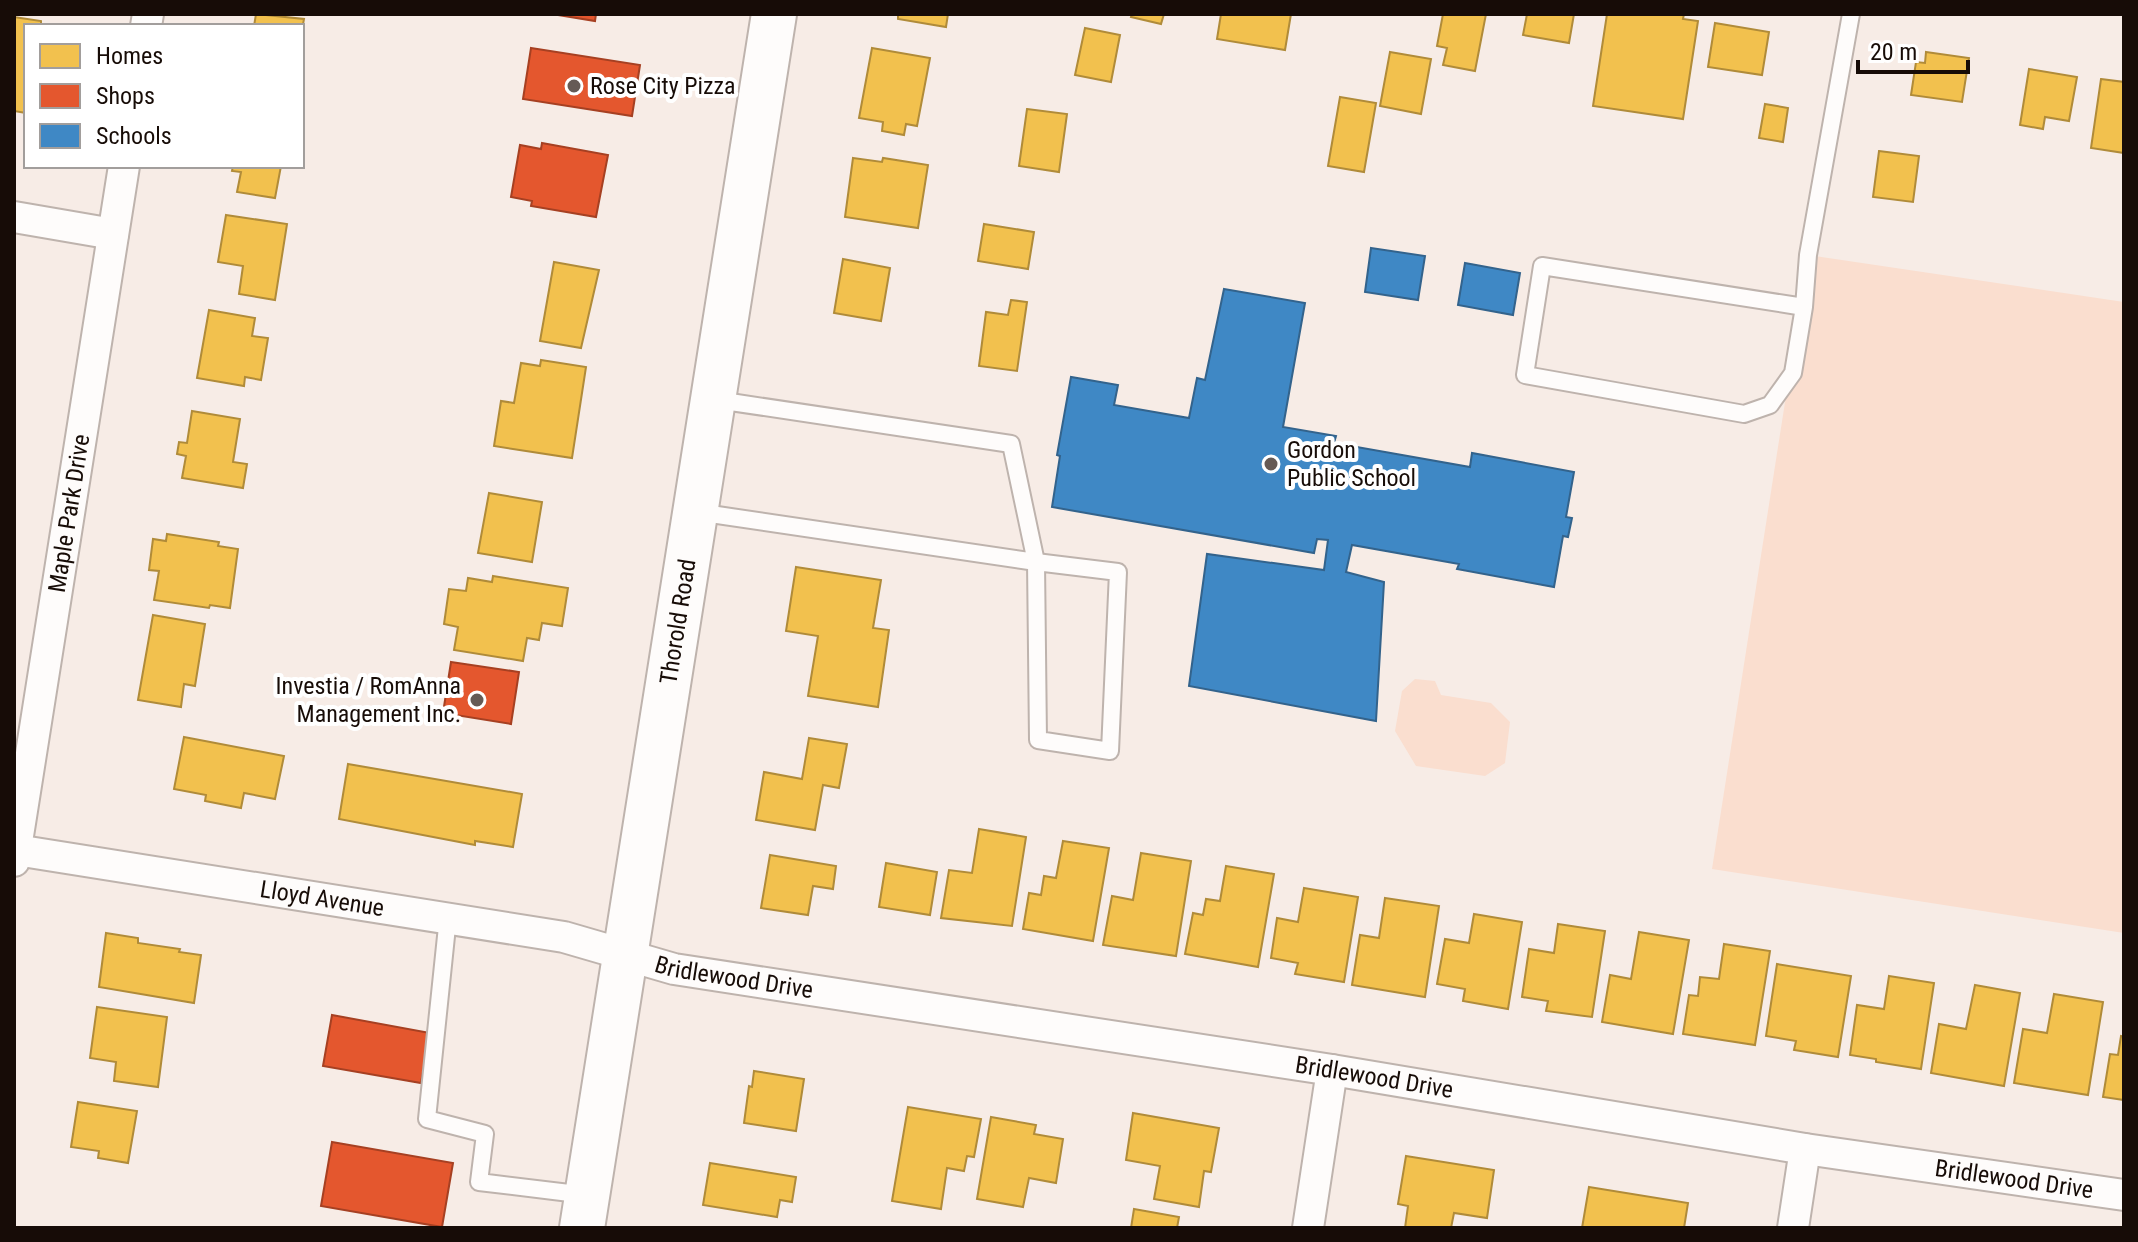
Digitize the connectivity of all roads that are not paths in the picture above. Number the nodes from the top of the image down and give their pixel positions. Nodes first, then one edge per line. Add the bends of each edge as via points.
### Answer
1 (774, 14) edge
2 (1851, 14) edge
3 (124, 168) edge
4 (14, 217) edge
5 (113, 234) junction
6 (1804, 307) junction
7 (713, 400) junction
8 (696, 512) junction
9 (1036, 562) junction
10 (22, 757) edge
11 (15, 856) edge
12 (448, 917) junction
13 (626, 955) junction
14 (1332, 1070) junction
15 (1805, 1149) junction
16 (2124, 1195) edge
17 (585, 1212) edge
18 (1308, 1228) edge
19 (1793, 1228) edge

1 - 7 street, Thorold Road
2 - 6 lane via 1808,255
3 - 5 street, Maple Park Drive
4 - 5 street
5 - 10 street, Maple Park Drive
6 - 6 lane via 1793,373 1770,405 1744,414 1525,375 1542,266
7 - 8 street, Thorold Road
7 - 9 lane via 1011,444
8 - 9 lane
8 - 13 street, Thorold Road
9 - 9 lane via 1038,740 1110,751 1118,572
10 - 11 street, Maple Park Drive
11 - 12 street, Lloyd Avenue
12 - 13 street, Lloyd Avenue via 579,940
12 - 17 lane via 427,1119 485,1134 479,1182
13 - 14 street, Bridlewood Drive via 674,969
13 - 17 street, Thorold Road
14 - 15 street, Bridlewood Drive
14 - 18 street
15 - 16 street, Bridlewood Drive
15 - 19 street

